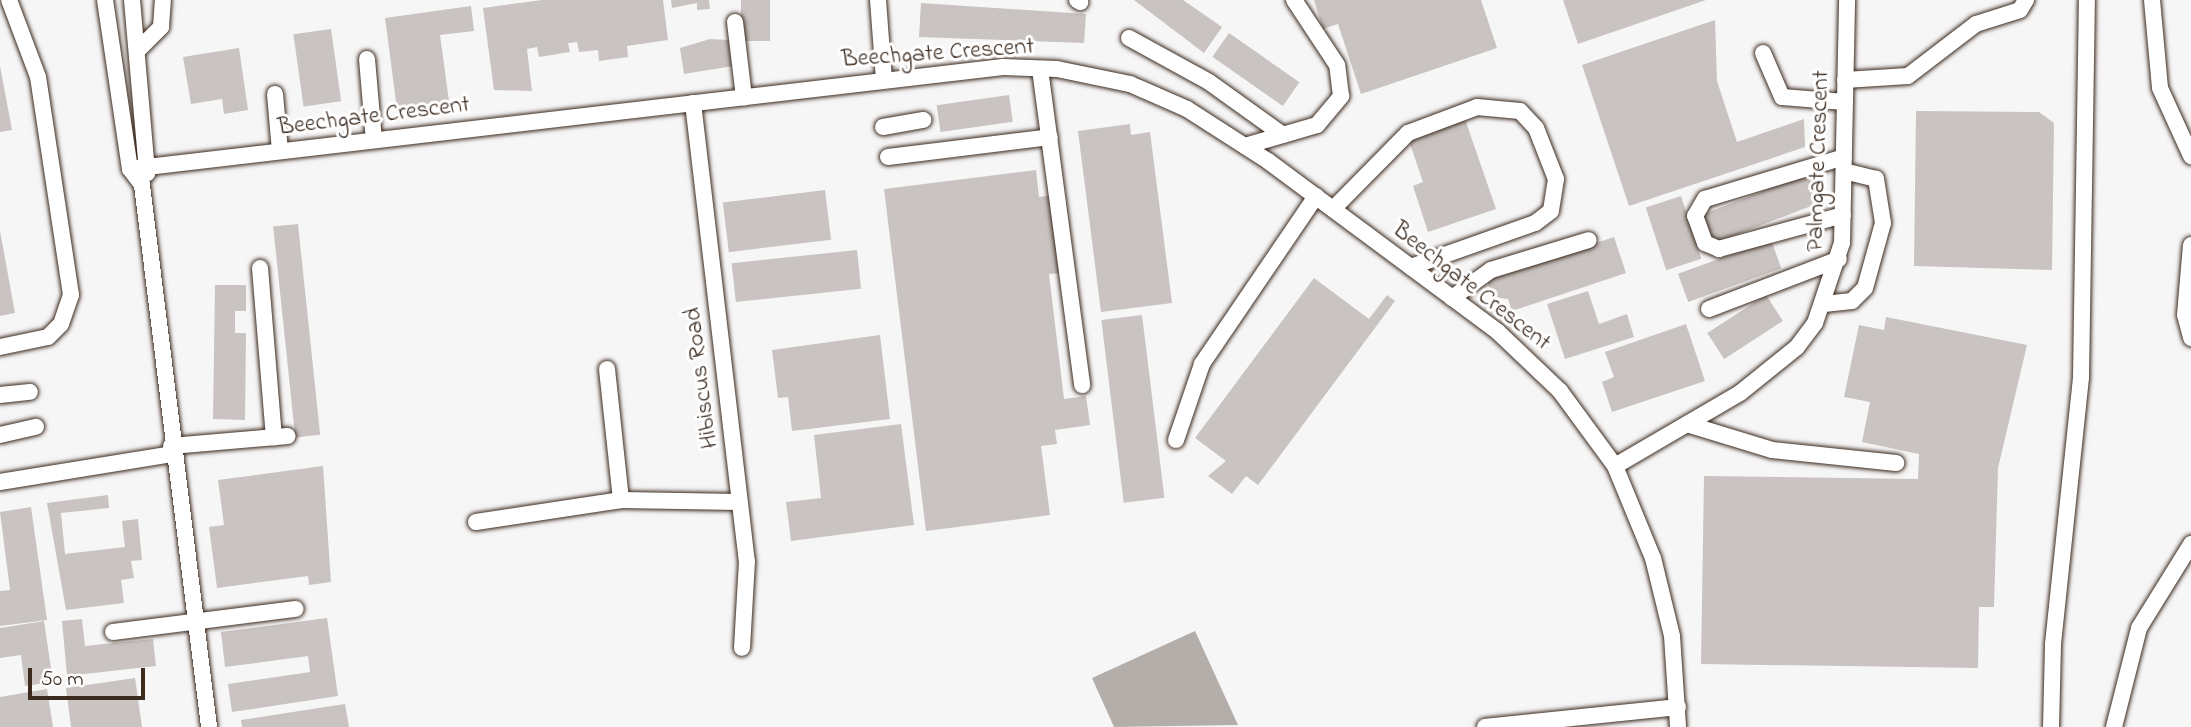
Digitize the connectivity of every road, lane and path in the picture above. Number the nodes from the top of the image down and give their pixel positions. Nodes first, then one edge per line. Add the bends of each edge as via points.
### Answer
1 (9, 0) edge
2 (105, 0) edge
3 (132, 0) edge
4 (163, 0) edge
5 (878, 0) edge
6 (1294, 0) edge
7 (1847, 0) edge
8 (2026, 0) edge
9 (2087, 0) edge
10 (2152, 0) edge
11 (735, 22) dead end
12 (1129, 38) dead end
13 (140, 48) junction
14 (1763, 53) dead end
15 (367, 59) dead end
16 (1040, 69) junction
17 (884, 79) junction
18 (1845, 80) junction
19 (275, 94) dead end
20 (744, 97) junction
21 (1845, 102) junction
22 (693, 103) junction
23 (923, 120) dead end
24 (901, 124) junction
25 (883, 127) dead end
26 (1283, 135) junction
27 (1049, 137) junction
28 (374, 140) junction
29 (1245, 146) junction
30 (280, 151) junction
31 (906, 154) junction
32 (2191, 156) edge
33 (888, 157) dead end
34 (1844, 164) junction
35 (151, 165) junction
36 (130, 169) junction
37 (142, 185) junction
38 (1316, 196) junction
39 (1333, 209) junction
40 (1843, 215) junction
41 (1589, 240) dead end
42 (2191, 245) edge
43 (1839, 260) junction
44 (1411, 267) junction
45 (260, 268) dead end
46 (1452, 298) junction
47 (1824, 304) junction
48 (1709, 309) dead end
49 (2191, 338) edge
50 (0, 347) edge
51 (607, 369) dead end
52 (1082, 385) dead end
53 (30, 392) dead end
54 (0, 396) edge
55 (1687, 424) junction
56 (36, 427) dead end
57 (0, 435) edge
58 (1176, 440) dead end
59 (172, 450) junction
60 (1896, 463) dead end
61 (1615, 466) junction
62 (0, 481) edge
63 (621, 500) junction
64 (739, 502) junction
65 (476, 522) dead end
66 (2191, 544) edge
67 (296, 609) dead end
68 (195, 622) junction
69 (114, 632) dead end
70 (742, 648) dead end
71 (1678, 707) junction
72 (209, 727) edge
73 (1485, 727) edge
74 (1678, 727) edge
75 (2051, 727) edge
76 (2114, 727) edge

1 - 50 street via 38,77 71,295 61,324 48,337
2 - 36 street
3 - 13 street
4 - 13 street via 161,27
5 - 17 street
6 - 26 street via 1343,83 1328,118
7 - 18 street, Palmgate Crescent
8 - 18 street via 2020,10 1976,24 1908,76
9 - 75 street via 2081,377 2053,644
10 - 32 street via 2158,81
11 - 20 street
12 - 26 street via 1199,76
13 - 35 street
14 - 21 street via 1782,97
15 - 28 street
16 - 17 street, Beechgate Crescent
16 - 27 street
16 - 29 street, Beechgate Crescent via 1130,84 1187,109
17 - 20 street, Beechgate Crescent
18 - 21 street, Palmgate Crescent
19 - 30 street
20 - 22 street, Beechgate Crescent
21 - 34 street, Palmgate Crescent
22 - 28 street, Beechgate Crescent
22 - 64 street, Hibiscus Road
23 - 24 street
24 - 25 street
24 - 31 street
26 - 29 street
27 - 31 street
27 - 52 street
28 - 30 street, Beechgate Crescent
29 - 38 street, Beechgate Crescent
30 - 35 street, Beechgate Crescent
31 - 33 street
34 - 40 street, Palmgate Crescent
34 - 40 street via 1705,199 1695,216 1705,243 1719,249
34 - 47 street via 1876,179 1883,223 1859,296 1842,305
35 - 36 street, Beechgate Crescent
35 - 37 street
36 - 37 street
37 - 59 street
38 - 39 street, Beechgate Crescent
38 - 58 street via 1202,364
39 - 44 street, Beechgate Crescent
39 - 44 street via 1408,133 1477,107 1520,111 1536,128 1556,179 1551,211 1535,223
40 - 43 street, Palmgate Crescent
41 - 46 street via 1491,270
42 - 49 street via 2185,315
43 - 47 street, Palmgate Crescent
43 - 48 street
44 - 46 street, Beechgate Crescent
45 - 59 street via 281,437
46 - 61 street, Beechgate Crescent via 1535,364
47 - 55 street, Palmgate Crescent via 1797,347 1772,369
51 - 63 street
53 - 54 street
55 - 60 street via 1772,450
55 - 61 street, Palmgate Crescent
56 - 57 street
59 - 62 street
59 - 68 street
61 - 71 street, Beechgate Crescent via 1664,596
63 - 64 street
63 - 65 street
64 - 70 street, Hibiscus Road via 748,591
66 - 76 street via 2139,628
67 - 68 street
68 - 69 street
68 - 72 street
71 - 73 street
71 - 74 street, Beechgate Crescent

